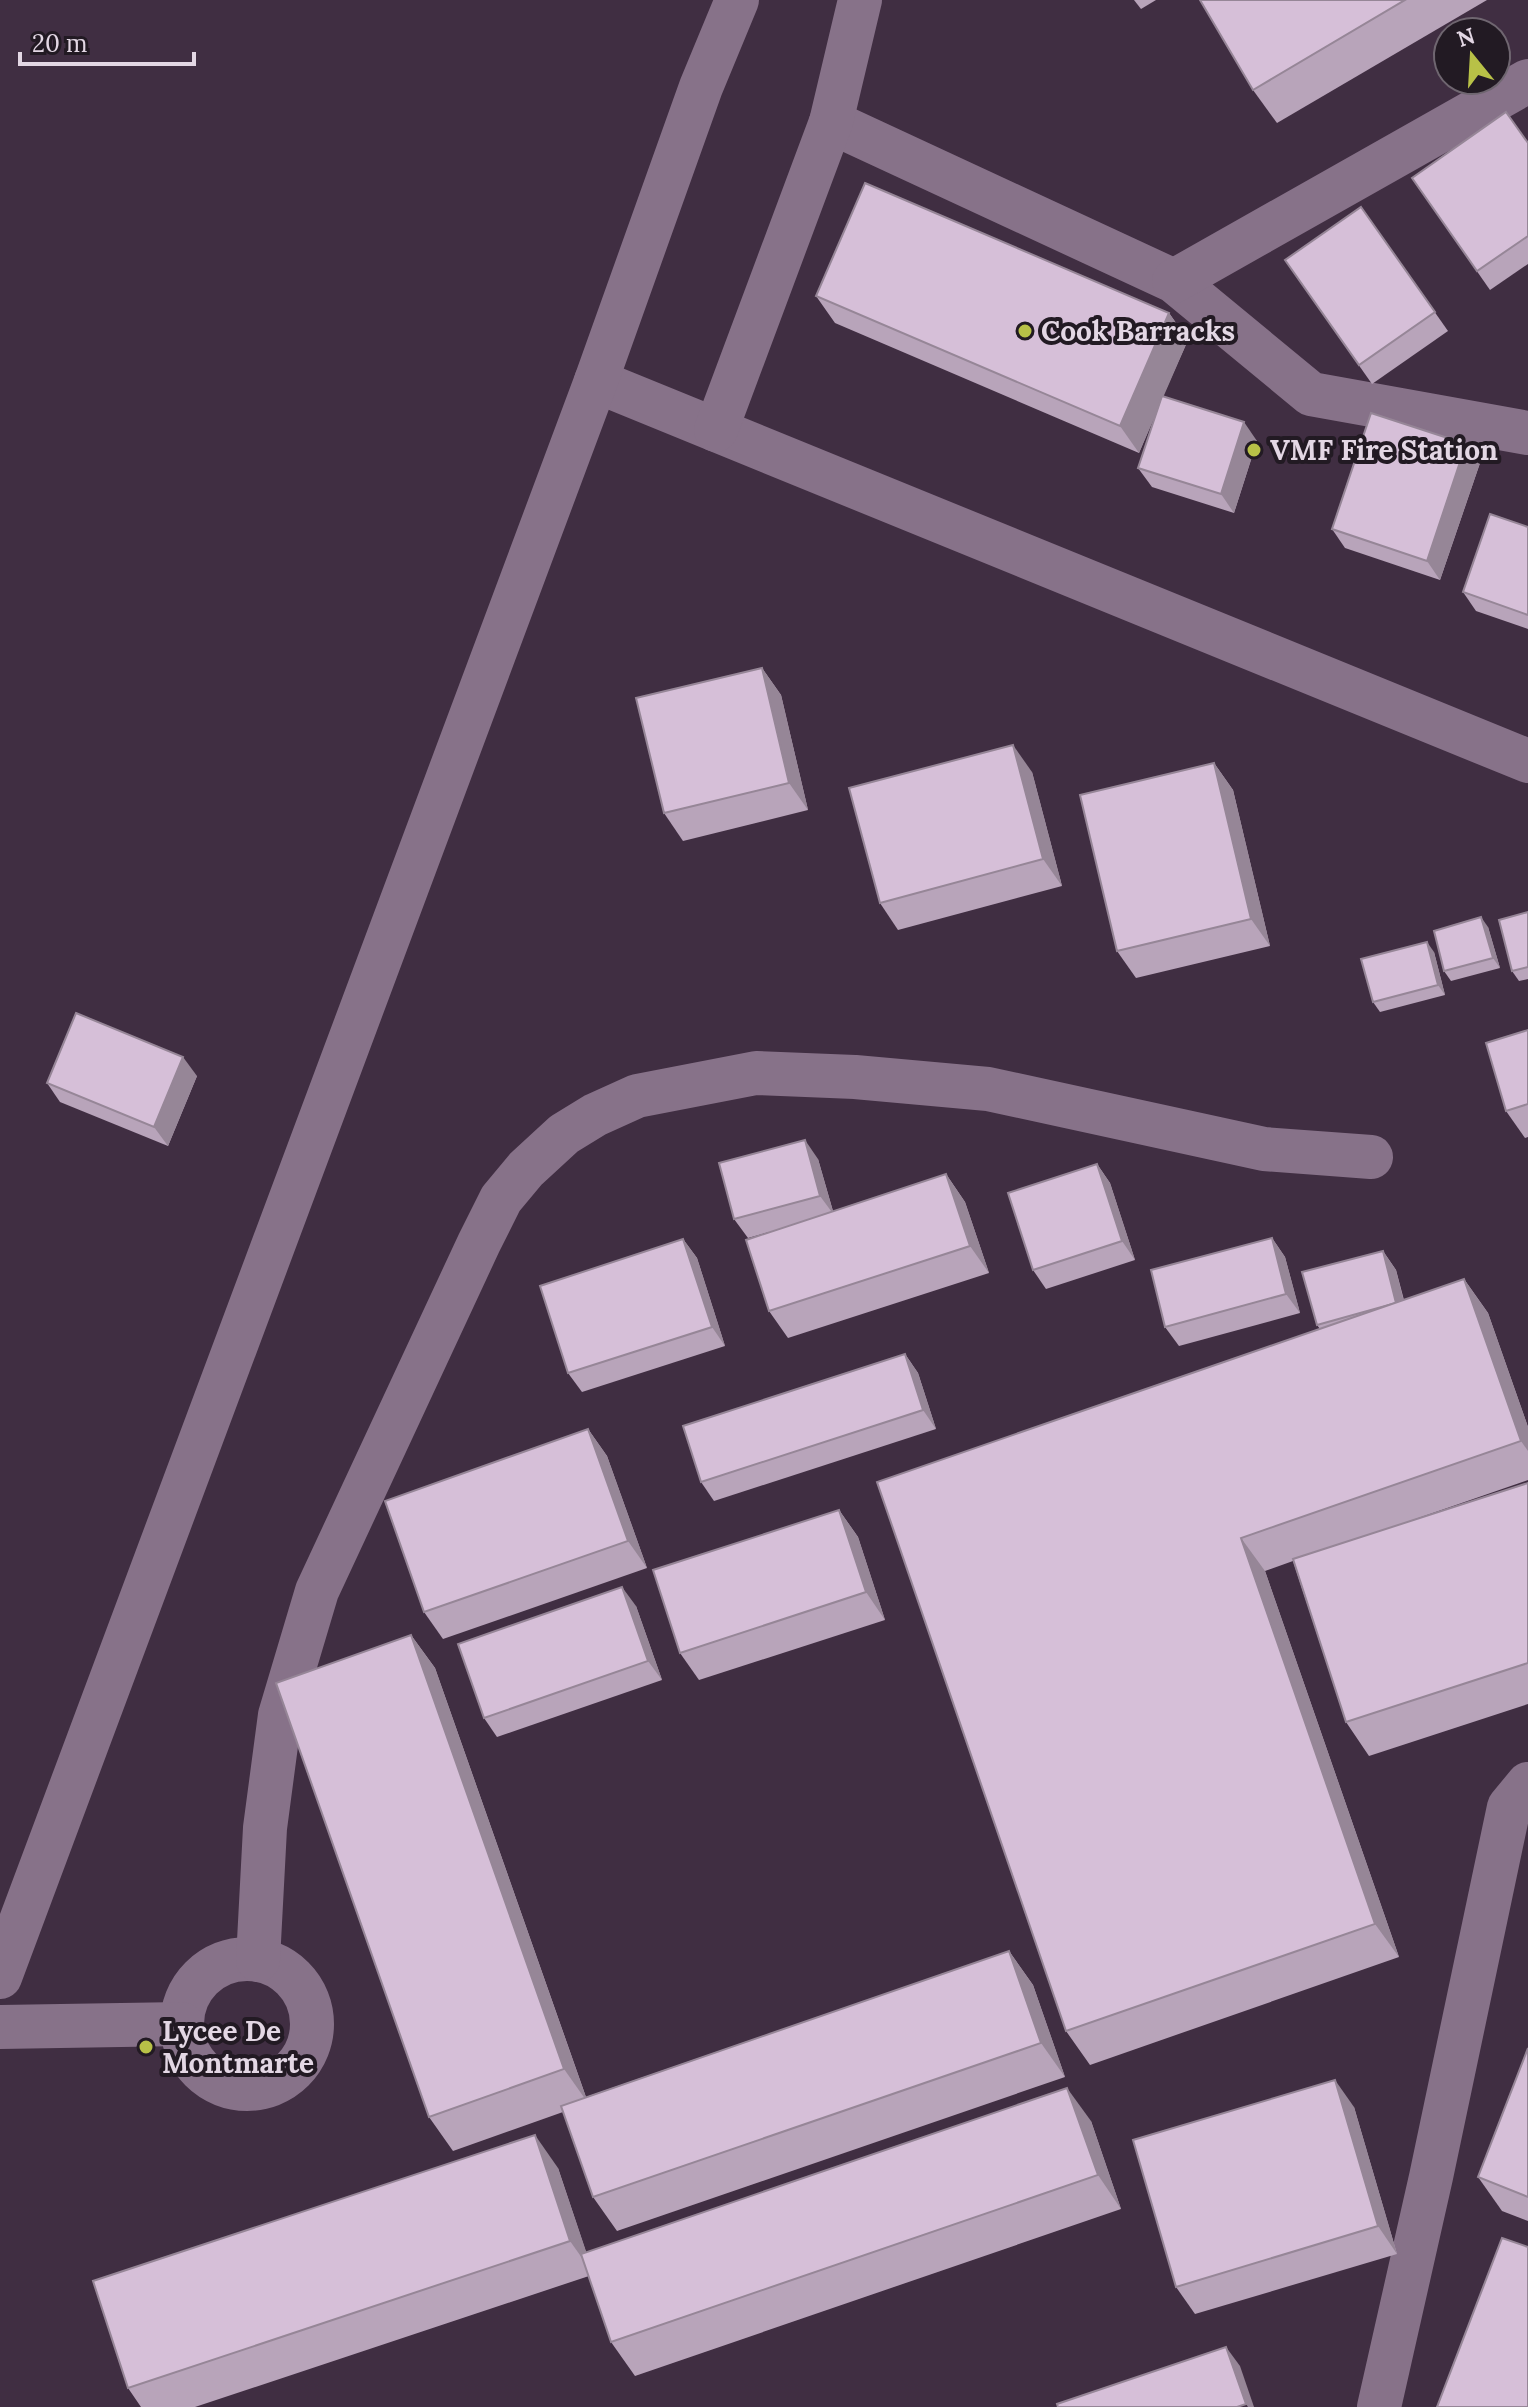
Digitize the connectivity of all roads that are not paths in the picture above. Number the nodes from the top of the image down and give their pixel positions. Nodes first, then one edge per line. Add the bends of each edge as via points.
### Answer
1 (737, 0) edge
2 (860, 0) edge
3 (1528, 81) edge
4 (831, 122) junction
5 (1174, 281) junction
6 (596, 381) junction
7 (716, 430) junction
8 (1528, 433) edge
9 (1528, 761) edge
10 (1371, 1157) dead end
11 (1528, 1784) edge
12 (258, 1960) junction
13 (0, 1977) edge
14 (182, 2024) junction
15 (0, 2027) edge
16 (1379, 2407) edge

1 - 6 street
2 - 4 street
3 - 5 street
4 - 5 street
4 - 7 street
5 - 8 street via 1311,394
6 - 7 street
6 - 13 street
7 - 9 street
10 - 12 street via 1264,1149 988,1089 756,1073 637,1096 564,1134 501,1199 317,1591 280,1715 265,1828
11 - 16 street via 1509,1807
12 - 14 street via 235,1961 196,1983 185,2002
12 - 14 street via 280,1968 298,1983 309,2003 313,2026 295,2068 278,2082 256,2089 212,2080 195,2065
14 - 15 street

